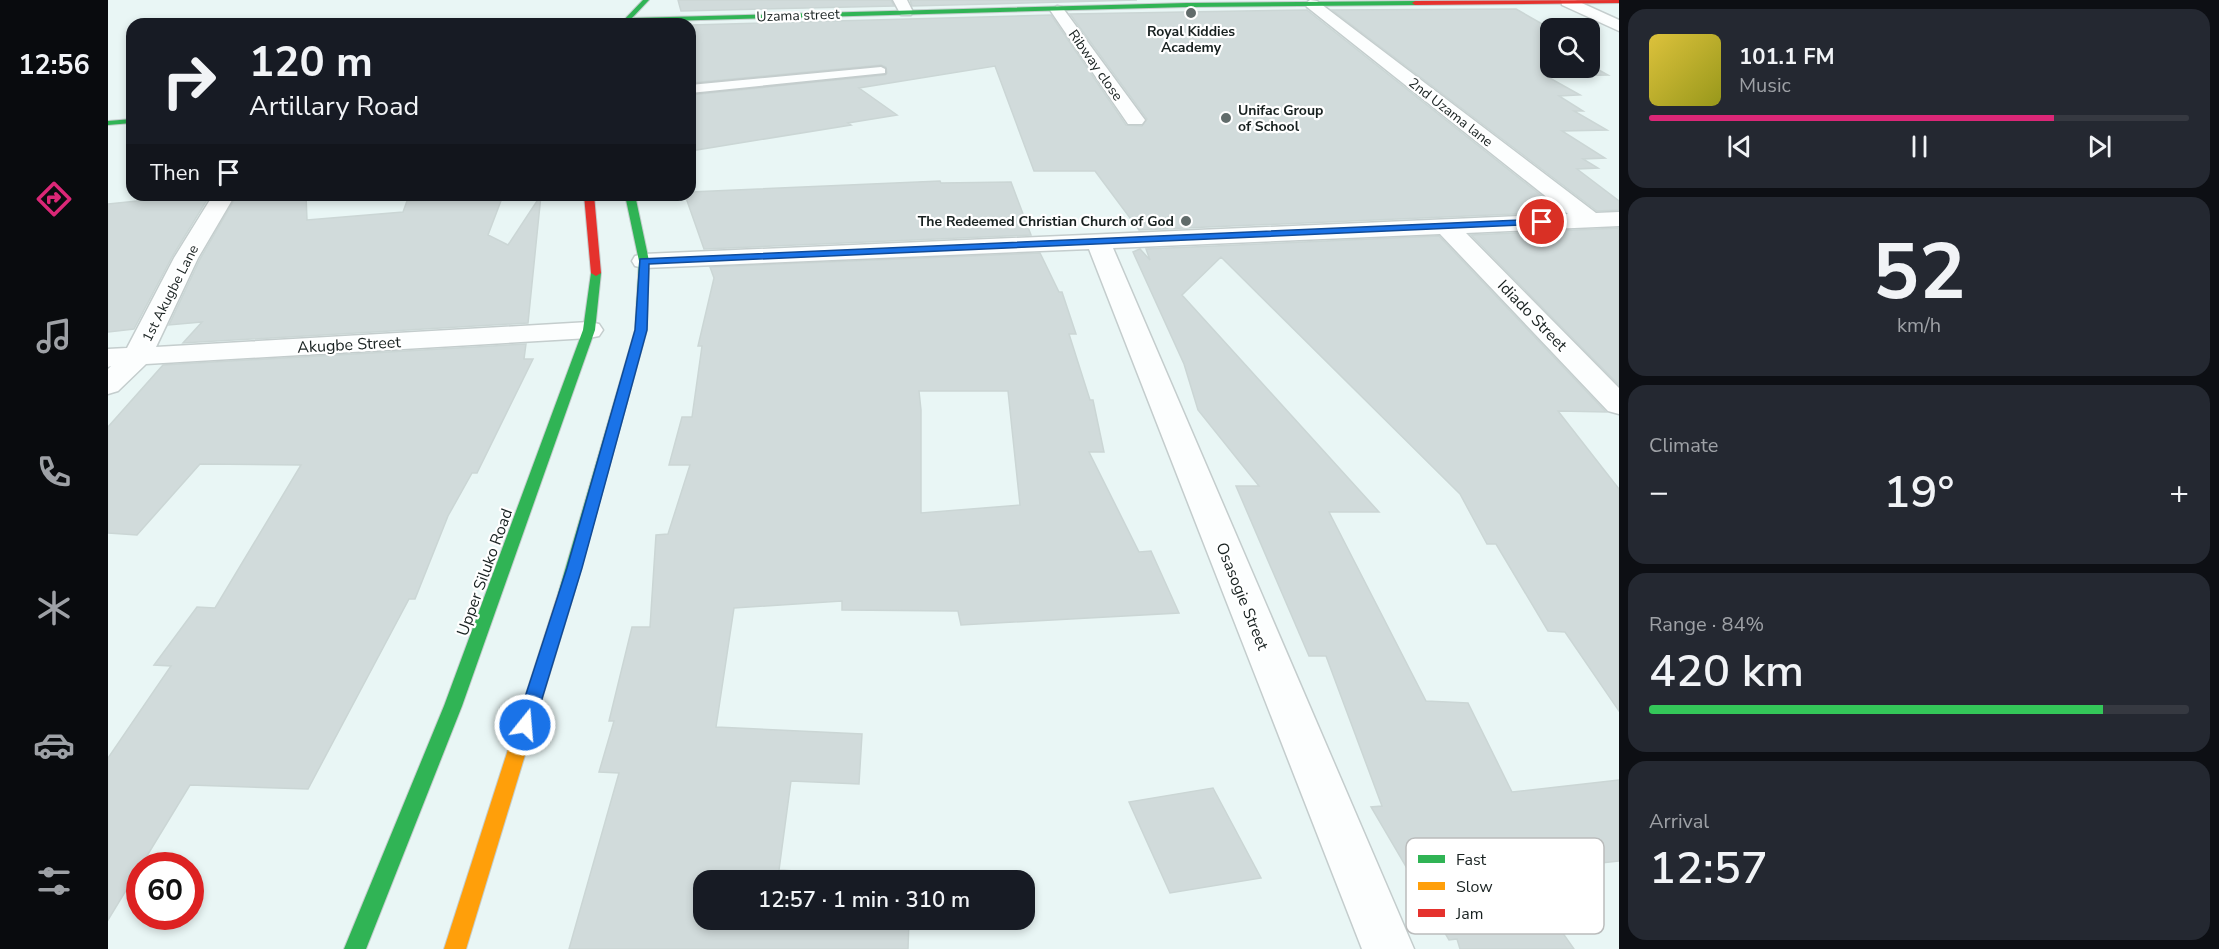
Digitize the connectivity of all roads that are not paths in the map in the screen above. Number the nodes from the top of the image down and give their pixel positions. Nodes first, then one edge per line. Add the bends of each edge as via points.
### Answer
1 (646, 0) edge
2 (1421, 1) edge
3 (1619, 1) edge
4 (1182, 2) edge
5 (1567, 2) junction
6 (1312, 4) junction
7 (903, 6) edge
8 (1057, 10) junction
9 (628, 18) edge
10 (694, 18) edge
11 (1619, 26) edge
12 (881, 71) dead end
13 (696, 88) edge
14 (1135, 120) dead end
15 (126, 122) edge
16 (108, 123) edge
17 (220, 201) edge
18 (590, 201) edge
19 (631, 201) edge
20 (1619, 219) edge
21 (1590, 220) junction
22 (1446, 226) junction
23 (1098, 243) junction
24 (644, 261) junction
25 (589, 330) junction
26 (137, 357) junction
27 (108, 358) edge
28 (108, 385) edge
29 (1619, 405) edge
30 (355, 949) edge
31 (455, 949) edge
32 (1388, 949) edge

1 - 9 main road
2 - 5 main road, Uzama street
2 - 6 main road, Uzama street
3 - 5 main road, Uzama street
4 - 6 main road, Uzama street
4 - 8 main road, Uzama street
5 - 11 street
6 - 21 street, 2nd Uzama lane
7 - 8 main road, Uzama street
7 - 10 main road, Uzama street
8 - 14 street, Ribway close
12 - 13 lane
15 - 16 main road
17 - 26 street, 1st Akugbe Lane via 186,258
18 - 25 main road, Upper Siluko Road via 596,274
19 - 24 main road
20 - 21 street
21 - 22 street
22 - 23 street
22 - 29 street, Idiado Street
23 - 24 street
23 - 32 street, Osasogie Street
24 - 31 main road via 641,330 574,568
25 - 26 street, Akugbe Street
25 - 30 main road, Upper Siluko Road via 453,706
26 - 27 street, Akugbe Street
26 - 28 street, 1st Akugbe Lane

